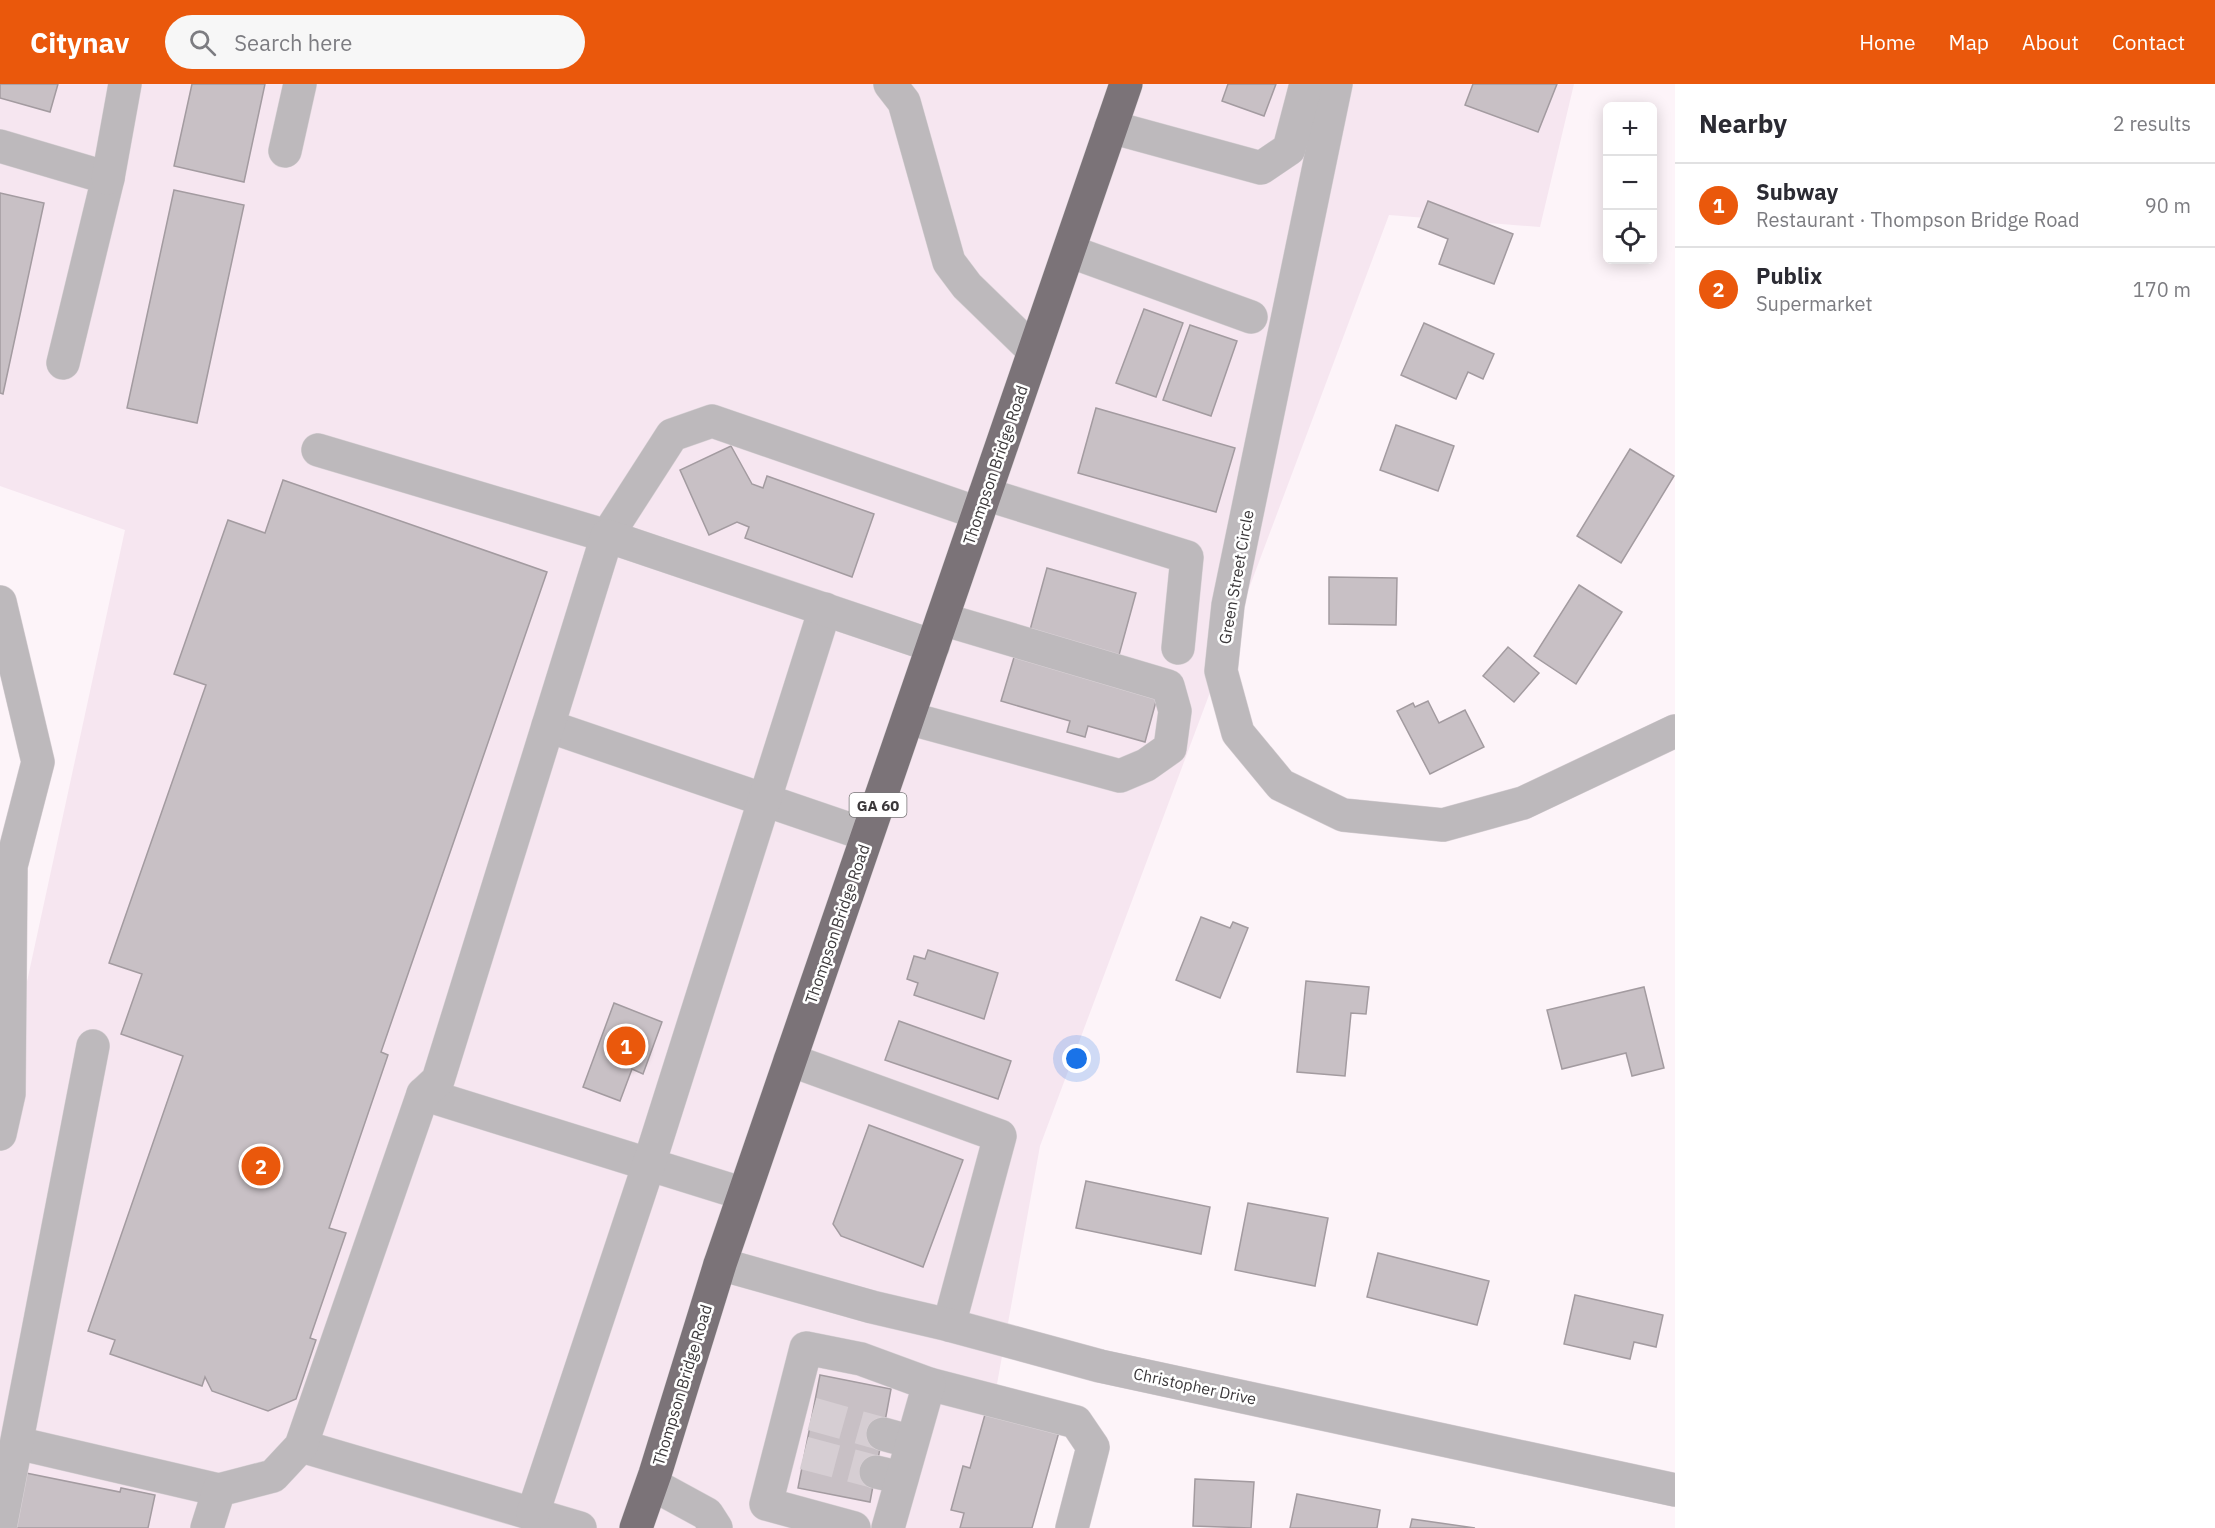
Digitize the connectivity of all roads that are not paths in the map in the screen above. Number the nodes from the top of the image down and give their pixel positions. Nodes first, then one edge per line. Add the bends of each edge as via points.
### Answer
1 (125, 84) edge
2 (300, 84) edge
3 (1126, 84) edge
4 (1306, 84) edge
5 (1336, 84) edge
6 (901, 90) edge
7 (1112, 128) junction
8 (0, 146) edge
9 (285, 151) dead end
10 (108, 178) junction
11 (1069, 251) junction
12 (1251, 317) dead end
13 (1034, 351) junction
14 (63, 363) dead end
15 (318, 450) dead end
16 (982, 503) junction
17 (608, 536) junction
18 (0, 602) edge
19 (825, 609) junction
20 (937, 632) junction
21 (1178, 648) dead end
22 (908, 718) junction
23 (548, 726) junction
24 (1675, 731) edge
25 (764, 800) junction
26 (867, 835) junction
27 (5, 943) edge
28 (93, 1046) dead end
29 (790, 1060) junction
30 (423, 1094) junction
31 (0, 1134) edge
32 (649, 1164) junction
33 (744, 1194) junction
34 (720, 1264) junction
35 (872, 1307) junction
36 (949, 1325) junction
37 (861, 1359) junction
38 (929, 1384) junction
39 (17, 1443) junction
40 (301, 1446) junction
41 (651, 1484) junction
42 (219, 1490) junction
43 (1675, 1490) edge
44 (532, 1513) junction
45 (0, 1528) edge
46 (207, 1528) edge
47 (580, 1528) edge
48 (636, 1528) edge
49 (716, 1528) edge
50 (854, 1528) edge
51 (888, 1528) edge
52 (1072, 1528) edge

1 - 10 street
2 - 9 street
3 - 7 highway, Thompson Bridge Road / GA 60
4 - 7 street via 1288,149 1261,168
5 - 24 street, Green Street Circle via 1228,605 1221,671 1239,733 1281,785 1343,815 1443,825 1523,803
6 - 13 street via 949,262 967,286
7 - 11 highway, Thompson Bridge Road / GA 60
8 - 10 street
10 - 14 street
11 - 12 street
11 - 13 highway, Thompson Bridge Road / GA 60
13 - 16 highway, Thompson Bridge Road / GA 60
15 - 17 street
16 - 17 street via 712,421 672,435
16 - 20 highway, Thompson Bridge Road / GA 60
16 - 21 street via 1187,556
17 - 19 street
17 - 23 street
18 - 27 street via 38,762 11,866
19 - 20 street
19 - 25 street
20 - 22 highway, Thompson Bridge Road / GA 60
20 - 22 street via 1168,686 1175,711 1170,747 1146,765 1120,776
22 - 26 highway, Thompson Bridge Road / GA 60
23 - 25 street
23 - 30 street via 438,1080
25 - 26 street
25 - 32 street
26 - 29 highway, Thompson Bridge Road / GA 60
27 - 31 street via 9,1094
28 - 39 street
29 - 33 highway, Thompson Bridge Road / GA 60
29 - 36 street via 1000,1136
30 - 32 street
30 - 40 street
32 - 33 street
32 - 44 street
33 - 34 highway, Thompson Bridge Road / GA 60
34 - 35 street, Christopher Drive
34 - 41 highway, Thompson Bridge Road / GA 60
35 - 36 street, Christopher Drive
35 - 37 street
36 - 43 street, Christopher Drive via 1100,1366
37 - 38 street
37 - 50 street via 806,1348 801,1411 793,1450 766,1504
38 - 51 street via 898,1438 889,1475
38 - 52 street via 1076,1422 1093,1447
39 - 42 street
39 - 45 street
40 - 42 street via 273,1476
40 - 44 street
41 - 48 highway, Thompson Bridge Road / GA 60
41 - 49 street via 707,1514
42 - 46 street
44 - 47 street

